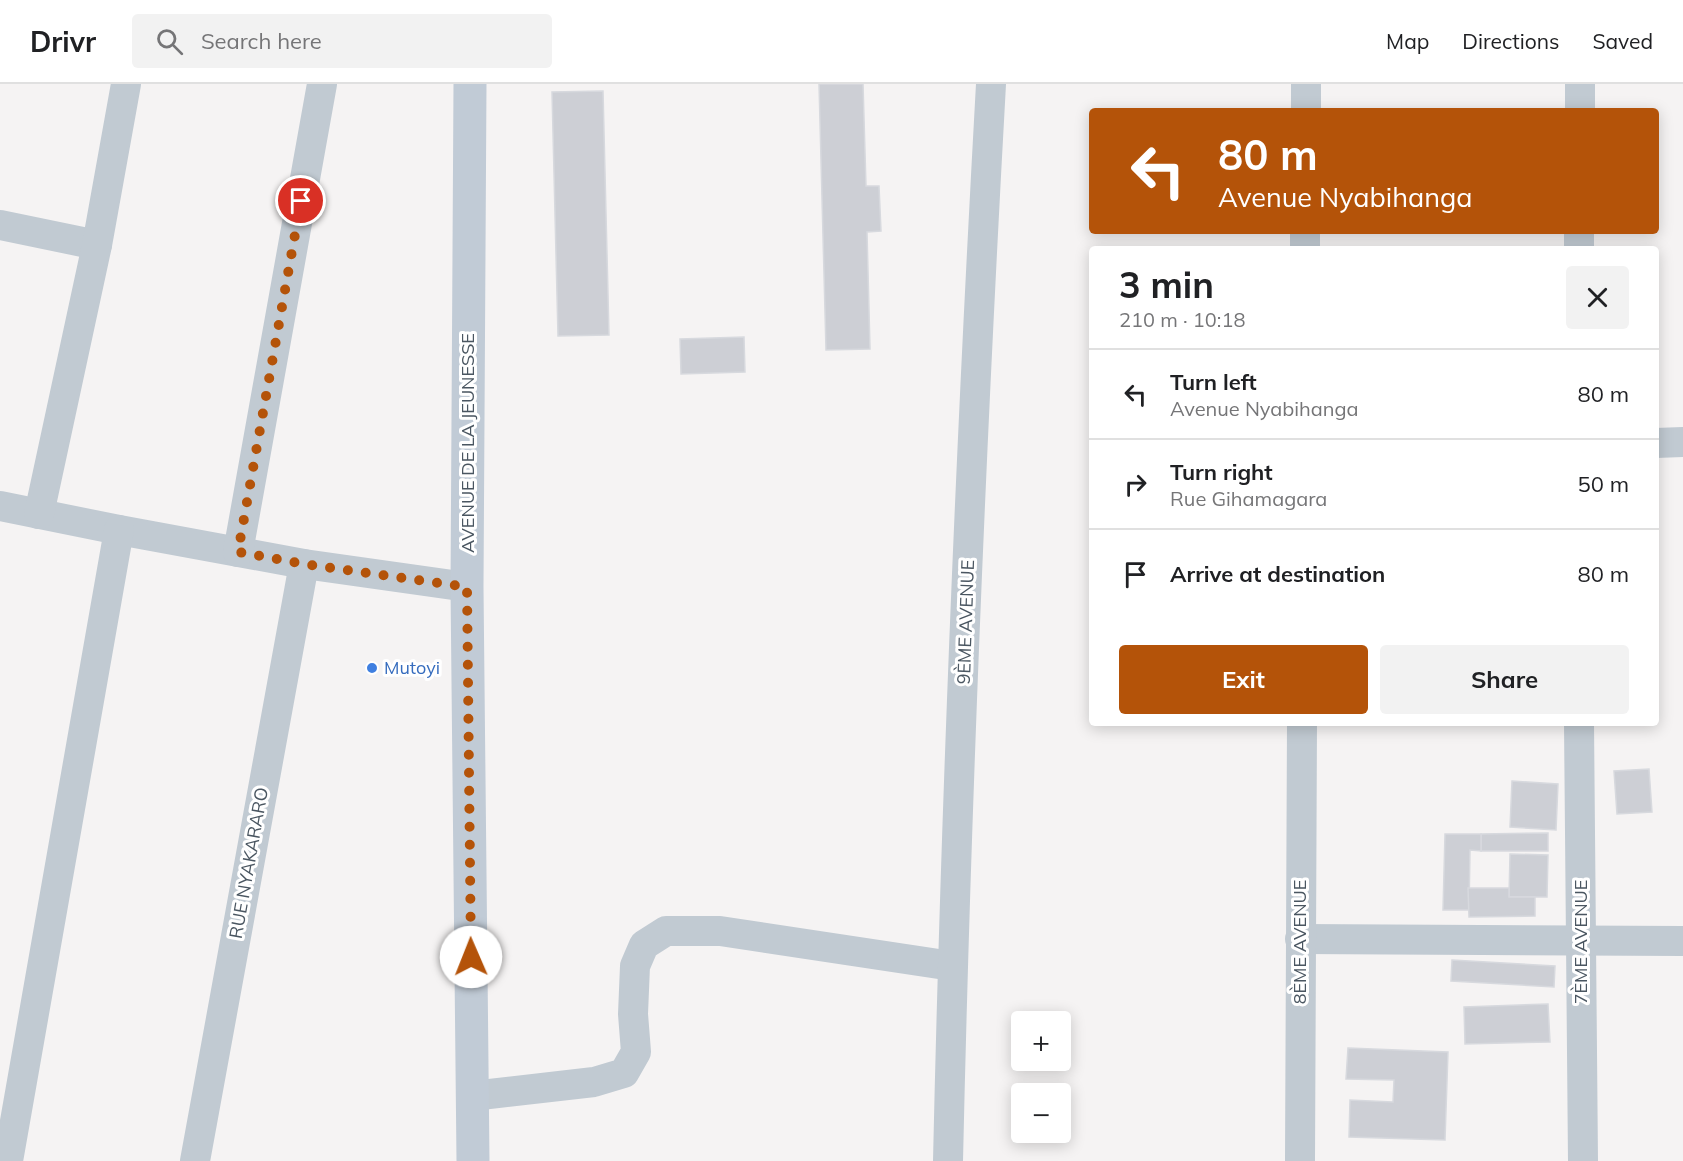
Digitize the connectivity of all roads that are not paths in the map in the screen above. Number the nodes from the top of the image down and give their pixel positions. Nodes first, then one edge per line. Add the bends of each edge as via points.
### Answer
1 (126, 84) edge
2 (322, 84) edge
3 (470, 84) edge
4 (992, 84) edge
5 (1306, 84) edge
6 (1580, 84) edge
7 (1306, 108) edge
8 (1580, 108) edge
9 (0, 225) edge
10 (97, 245) junction
11 (1683, 442) edge
12 (1659, 443) edge
13 (0, 506) edge
14 (39, 514) junction
15 (119, 530) junction
16 (238, 552) junction
17 (304, 564) junction
18 (467, 587) junction
19 (1302, 726) edge
20 (1579, 726) edge
21 (1300, 939) junction
22 (1581, 941) junction
23 (1683, 941) edge
24 (952, 966) junction
25 (472, 1096) junction
26 (8, 1161) edge
27 (195, 1161) edge
28 (473, 1161) edge
29 (948, 1161) edge
30 (1300, 1161) edge
31 (1583, 1161) edge

1 - 10 street
2 - 16 street
3 - 18 street, AVENUE DE LA JEUNESSE
4 - 24 street, 9ÈME AVENUE
5 - 7 street
6 - 8 street
9 - 10 street
10 - 14 street
11 - 12 street
13 - 14 street
14 - 15 street
15 - 16 street
15 - 26 street
16 - 17 street
17 - 18 street
17 - 27 street, RUE NYAKARARO
18 - 25 street, AVENUE DE LA JEUNESSE
19 - 21 street, 8ÈME AVENUE
20 - 22 street, 7ÈME AVENUE
21 - 22 street
21 - 30 street, 8ÈME AVENUE
22 - 23 street
22 - 31 street, 7ÈME AVENUE
24 - 25 street via 720,931 666,931 644,945 634,966 636,1053 624,1073 594,1082
24 - 29 street, 9ÈME AVENUE
25 - 28 street, AVENUE DE LA JEUNESSE

